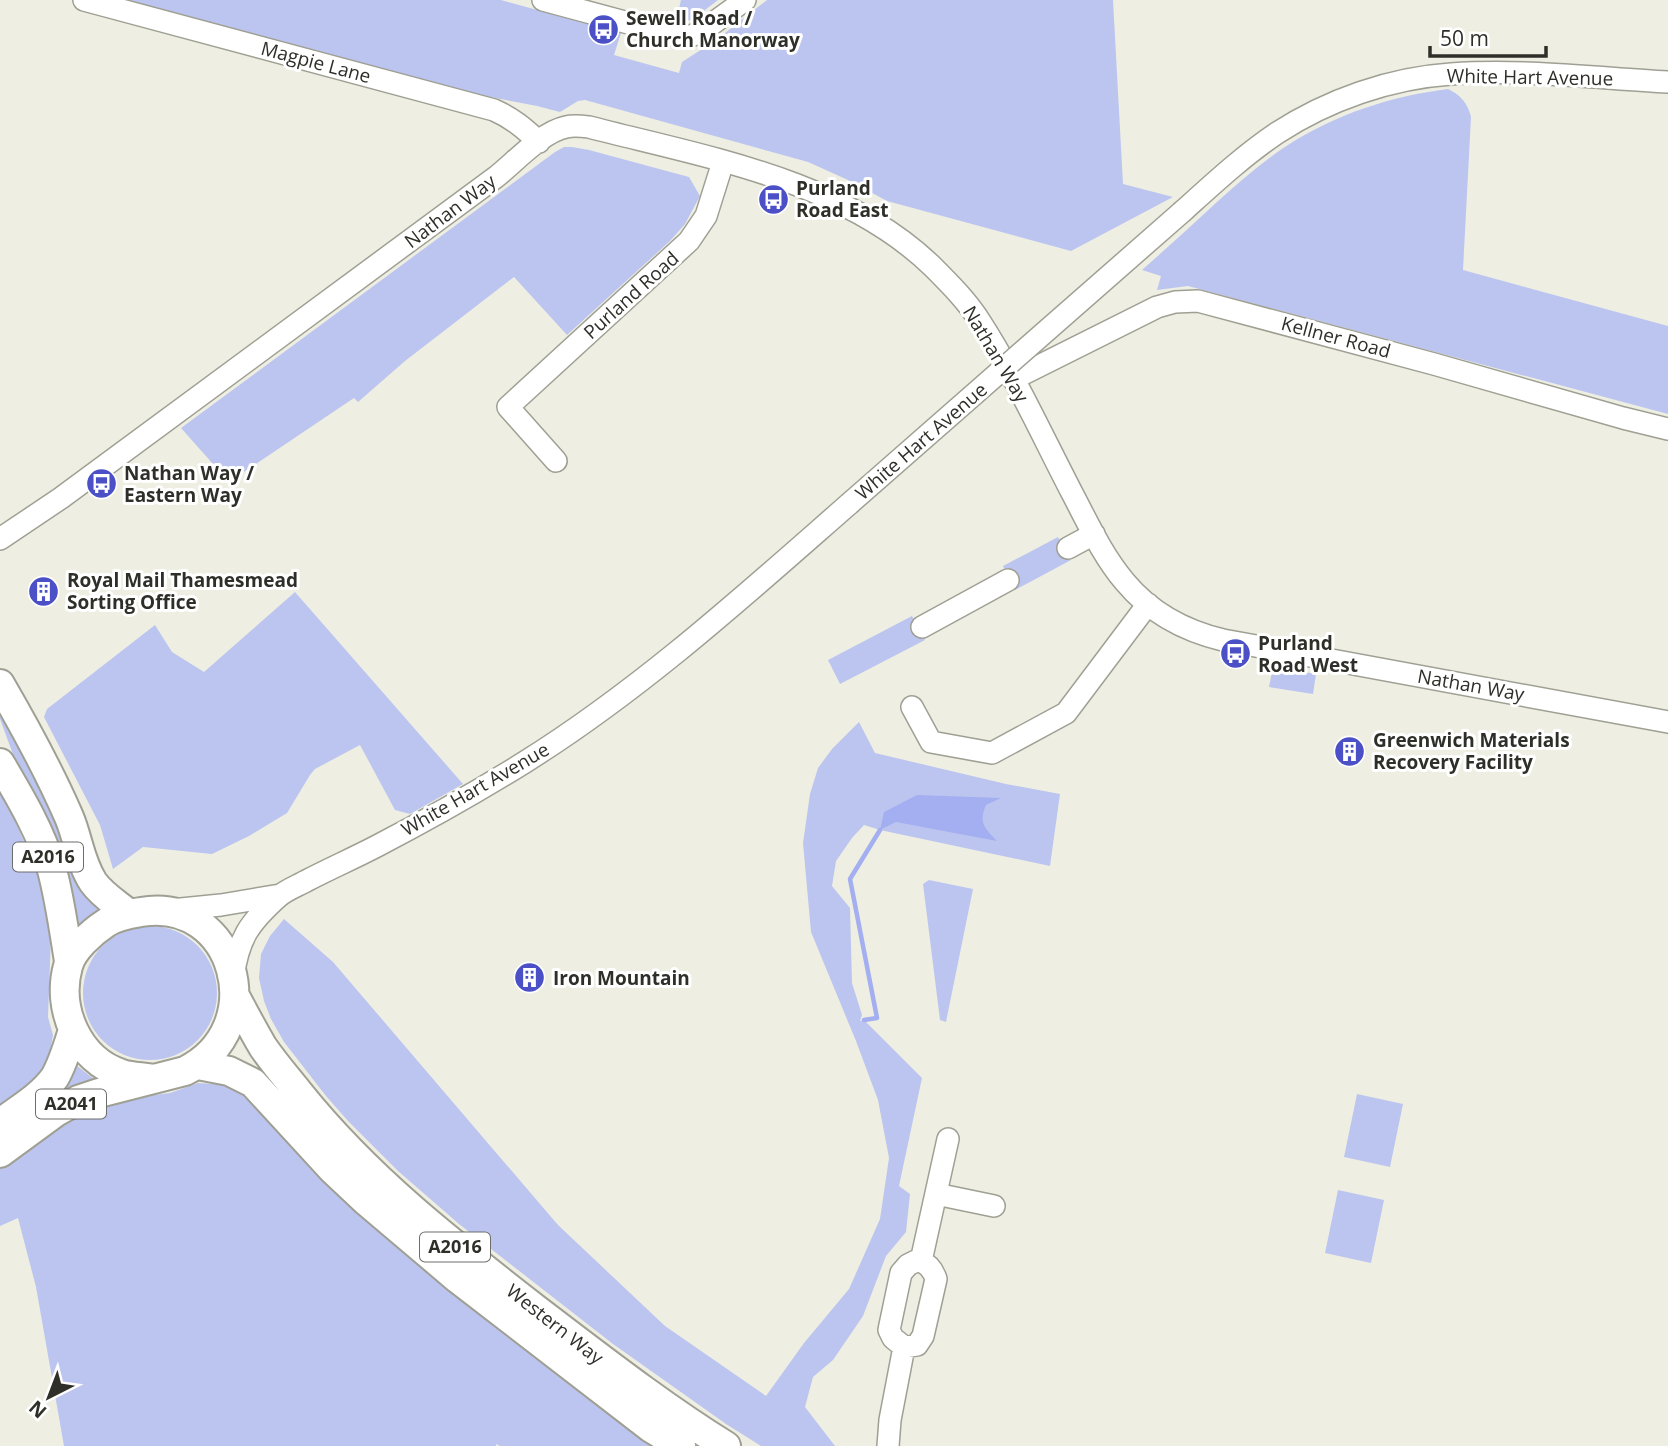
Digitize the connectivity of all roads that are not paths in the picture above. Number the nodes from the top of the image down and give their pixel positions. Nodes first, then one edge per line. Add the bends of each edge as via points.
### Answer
1 (84, 0) edge
2 (543, 0) edge
3 (745, 0) edge
4 (1668, 82) edge
5 (538, 142) junction
6 (723, 162) junction
7 (1013, 379) junction
8 (1668, 429) edge
9 (556, 460) dead end
10 (1094, 534) junction
11 (0, 539) edge
12 (1068, 548) dead end
13 (1008, 580) dead end
14 (1148, 604) junction
15 (922, 626) dead end
16 (0, 684) edge
17 (912, 707) dead end
18 (1668, 722) edge
19 (0, 763) edge
20 (280, 895) junction
21 (171, 910) junction
22 (129, 914) junction
23 (69, 961) junction
24 (234, 987) junction
25 (73, 1030) junction
26 (198, 1065) junction
27 (153, 1079) junction
28 (0, 1123) edge
29 (948, 1139) dead end
30 (0, 1153) edge
31 (936, 1194) junction
32 (994, 1206) dead end
33 (921, 1261) junction
34 (904, 1348) junction
35 (681, 1446) edge
36 (726, 1446) edge
37 (888, 1446) edge

1 - 5 street, Magpie Lane via 494,110 519,123
2 - 3 street via 688,37
4 - 20 street, White Hart Avenue, bridge via 1522,73 1449,74 1361,93 1279,132 1238,162 666,662 527,761
5 - 6 street, Nathan Way via 551,132 575,125
5 - 11 street, Nathan Way
6 - 7 street, Nathan Way via 825,196 910,247 980,321
6 - 9 street, Purland Road via 706,216 689,241 508,407
7 - 8 street, Kellner Road via 1157,307 1198,301
7 - 10 street, Nathan Way
10 - 12 street
10 - 14 street, Nathan Way via 1125,582
13 - 15 street
14 - 17 street via 1066,713 992,753 932,742
14 - 18 street, Nathan Way via 1200,634
16 - 22 main road, A2016 via 52,779 94,883
19 - 23 main road, A2016 via 33,821 52,869
20 - 21 street, White Hart Avenue
20 - 24 street, White Hart Avenue via 248,928 239,946
21 - 22 main road
21 - 24 main road via 195,921 217,941 230,964
22 - 23 main road via 97,928
23 - 25 main road via 64,1004
24 - 26 main road via 232,1017 215,1050
24 - 36 main road, Western Way / A2016 via 265,1049 359,1161 455,1246 656,1400
25 - 27 main road via 97,1060 122,1074
25 - 28 main road, A2041 via 53,1079
26 - 27 main road
26 - 35 main road, Western Way / A2016 via 229,1071 253,1083 332,1169 457,1279
27 - 30 main road, A2041 via 78,1100
29 - 31 street
31 - 32 street
31 - 33 street
33 - 34 street via 901,1273 889,1329
33 - 34 street via 936,1279 923,1336 917,1345
34 - 37 street

